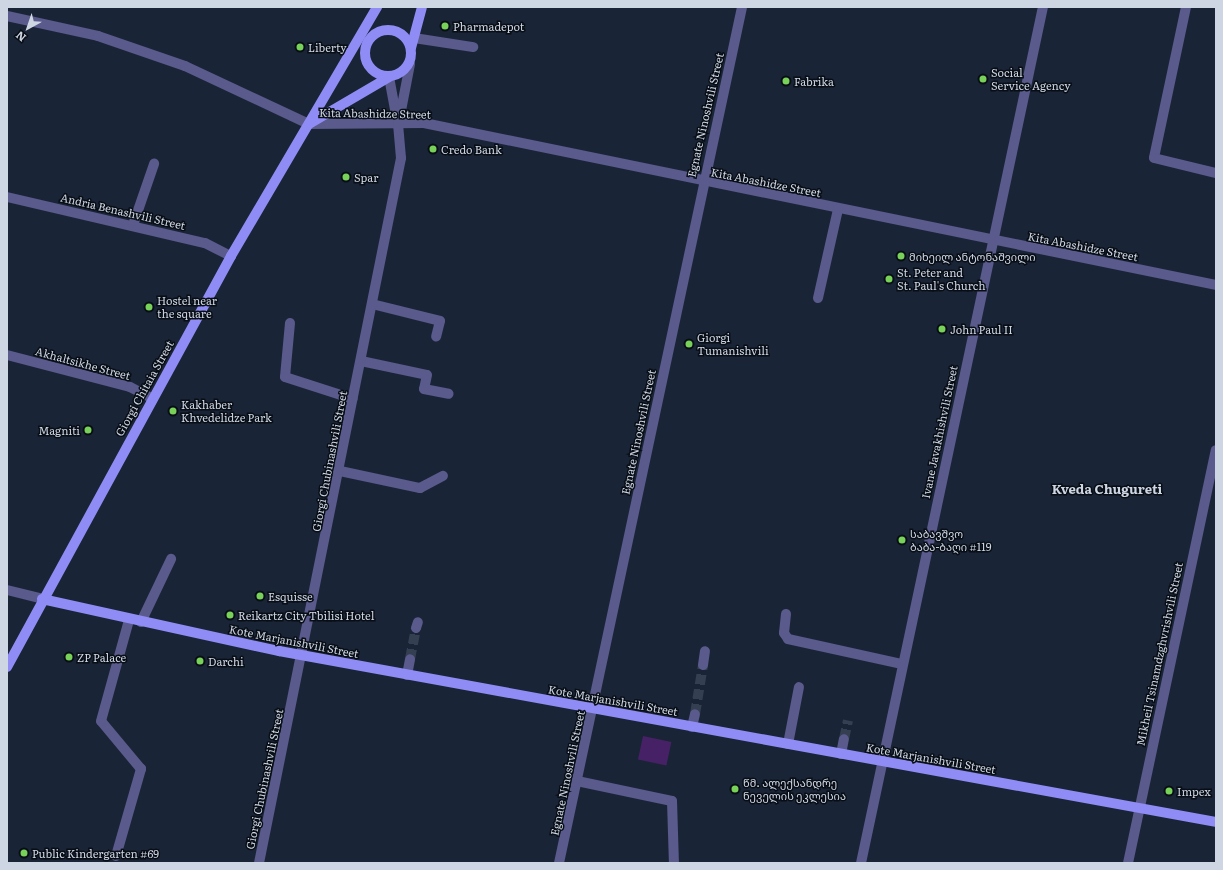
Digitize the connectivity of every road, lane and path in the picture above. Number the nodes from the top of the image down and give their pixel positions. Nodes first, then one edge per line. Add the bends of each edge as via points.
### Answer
1 (422, 7) edge
2 (742, 7) edge
3 (1043, 7) edge
4 (1186, 7) edge
5 (375, 10) edge
6 (7, 16) edge
7 (375, 34) junction
8 (413, 43) junction
9 (473, 48) dead end
10 (410, 64) junction
11 (389, 77) junction
12 (309, 124) junction
13 (398, 126) junction
14 (154, 164) dead end
15 (1216, 173) edge
16 (703, 182) junction
17 (7, 197) edge
18 (838, 209) junction
19 (133, 225) junction
20 (993, 240) junction
21 (231, 256) junction
22 (1216, 285) edge
23 (818, 298) dead end
24 (372, 304) junction
25 (290, 323) dead end
26 (436, 337) dead end
27 (7, 355) edge
28 (361, 361) junction
29 (449, 394) dead end
30 (152, 398) junction
31 (353, 399) junction
32 (1216, 450) edge
33 (340, 471) junction
34 (443, 476) dead end
35 (171, 559) dead end
36 (7, 590) edge
37 (42, 599) junction
38 (786, 614) dead end
39 (129, 620) junction
40 (141, 622) junction
41 (705, 651) dead end
42 (302, 656) junction
43 (410, 659) tunnel mouth
44 (902, 664) junction
45 (703, 665) tunnel mouth
46 (7, 667) edge
47 (407, 674) junction
48 (799, 687) dead end
49 (593, 709) junction
50 (695, 714) tunnel mouth
51 (692, 727) junction
52 (844, 739) tunnel mouth
53 (788, 744) junction
54 (841, 754) junction
55 (882, 761) junction
56 (577, 781) junction
57 (1139, 808) junction
58 (1216, 822) edge
59 (116, 856) dead end
60 (259, 863) edge
61 (559, 863) edge
62 (674, 863) edge
63 (861, 863) edge
64 (1128, 863) edge

1 - 8 main road
2 - 16 street, Egnate Ninoshvili Street
3 - 20 street, Ivane Javakhishvili Street
4 - 15 street via 1154,158
5 - 7 main road
5 - 12 main road, Giorgi Chitaia Street
6 - 12 street via 98,36 185,66
7 - 8 main road via 397,31
7 - 11 main road via 365,48 365,56 373,71
8 - 9 street
8 - 10 main road
10 - 11 main road
10 - 13 street, Giorgi Chubinashvili Street
11 - 12 main road, Giorgi Chitaia Street
11 - 13 street
12 - 13 street, Kita Abashidze Street
12 - 21 main road, Giorgi Chitaia Street
13 - 16 street, Kita Abashidze Street via 424,123
13 - 24 street, Giorgi Chubinashvili Street via 401,158
14 - 19 street
16 - 18 street, Kita Abashidze Street
16 - 49 street, Egnate Ninoshvili Street
17 - 19 street, Andria Benashvili Street
18 - 20 street, Kita Abashidze Street
18 - 23 street
19 - 21 street, Andria Benashvili Street via 205,243
20 - 22 street, Kita Abashidze Street
20 - 44 street, Ivane Javakhishvili Street
21 - 30 main road, Giorgi Chitaia Street
24 - 26 street via 440,321
24 - 28 street, Giorgi Chubinashvili Street
25 - 31 street via 285,377
27 - 30 street, Akhaltsikhe Street via 130,387
28 - 29 street via 427,375 424,389
28 - 31 street, Giorgi Chubinashvili Street
30 - 37 main road, Giorgi Chitaia Street
31 - 33 street, Giorgi Chubinashvili Street
32 - 57 street, Mikheil Tsinamdzghvrishvili Street
33 - 34 street via 420,488
33 - 42 street, Giorgi Chubinashvili Street
35 - 40 street
36 - 37 street, Kote Marjanishvili Street
37 - 39 main road, Kote Marjanishvili Street
37 - 46 main road, Giorgi Chitaia Street
38 - 44 street via 784,633 788,639
39 - 40 main road, Kote Marjanishvili Street
39 - 59 street via 101,721 141,768
40 - 42 main road, Kote Marjanishvili Street
41 - 45 street
42 - 47 main road, Kote Marjanishvili Street
42 - 60 street, Giorgi Chubinashvili Street
43 - 47 street
44 - 55 street, Ivane Javakhishvili Street
47 - 49 main road, Kote Marjanishvili Street
48 - 53 street
49 - 51 main road, Kote Marjanishvili Street
49 - 56 street, Egnate Ninoshvili Street
50 - 51 street
51 - 53 main road, Kote Marjanishvili Street
52 - 54 street
53 - 54 main road, Kote Marjanishvili Street
54 - 55 main road, Kote Marjanishvili Street
55 - 57 main road, Kote Marjanishvili Street
55 - 63 street, Ivane Javakhishvili Street
56 - 61 street, Egnate Ninoshvili Street
56 - 62 street via 672,801
57 - 58 main road, Kote Marjanishvili Street
57 - 64 street, Mikheil Tsinamdzghvrishvili Street

